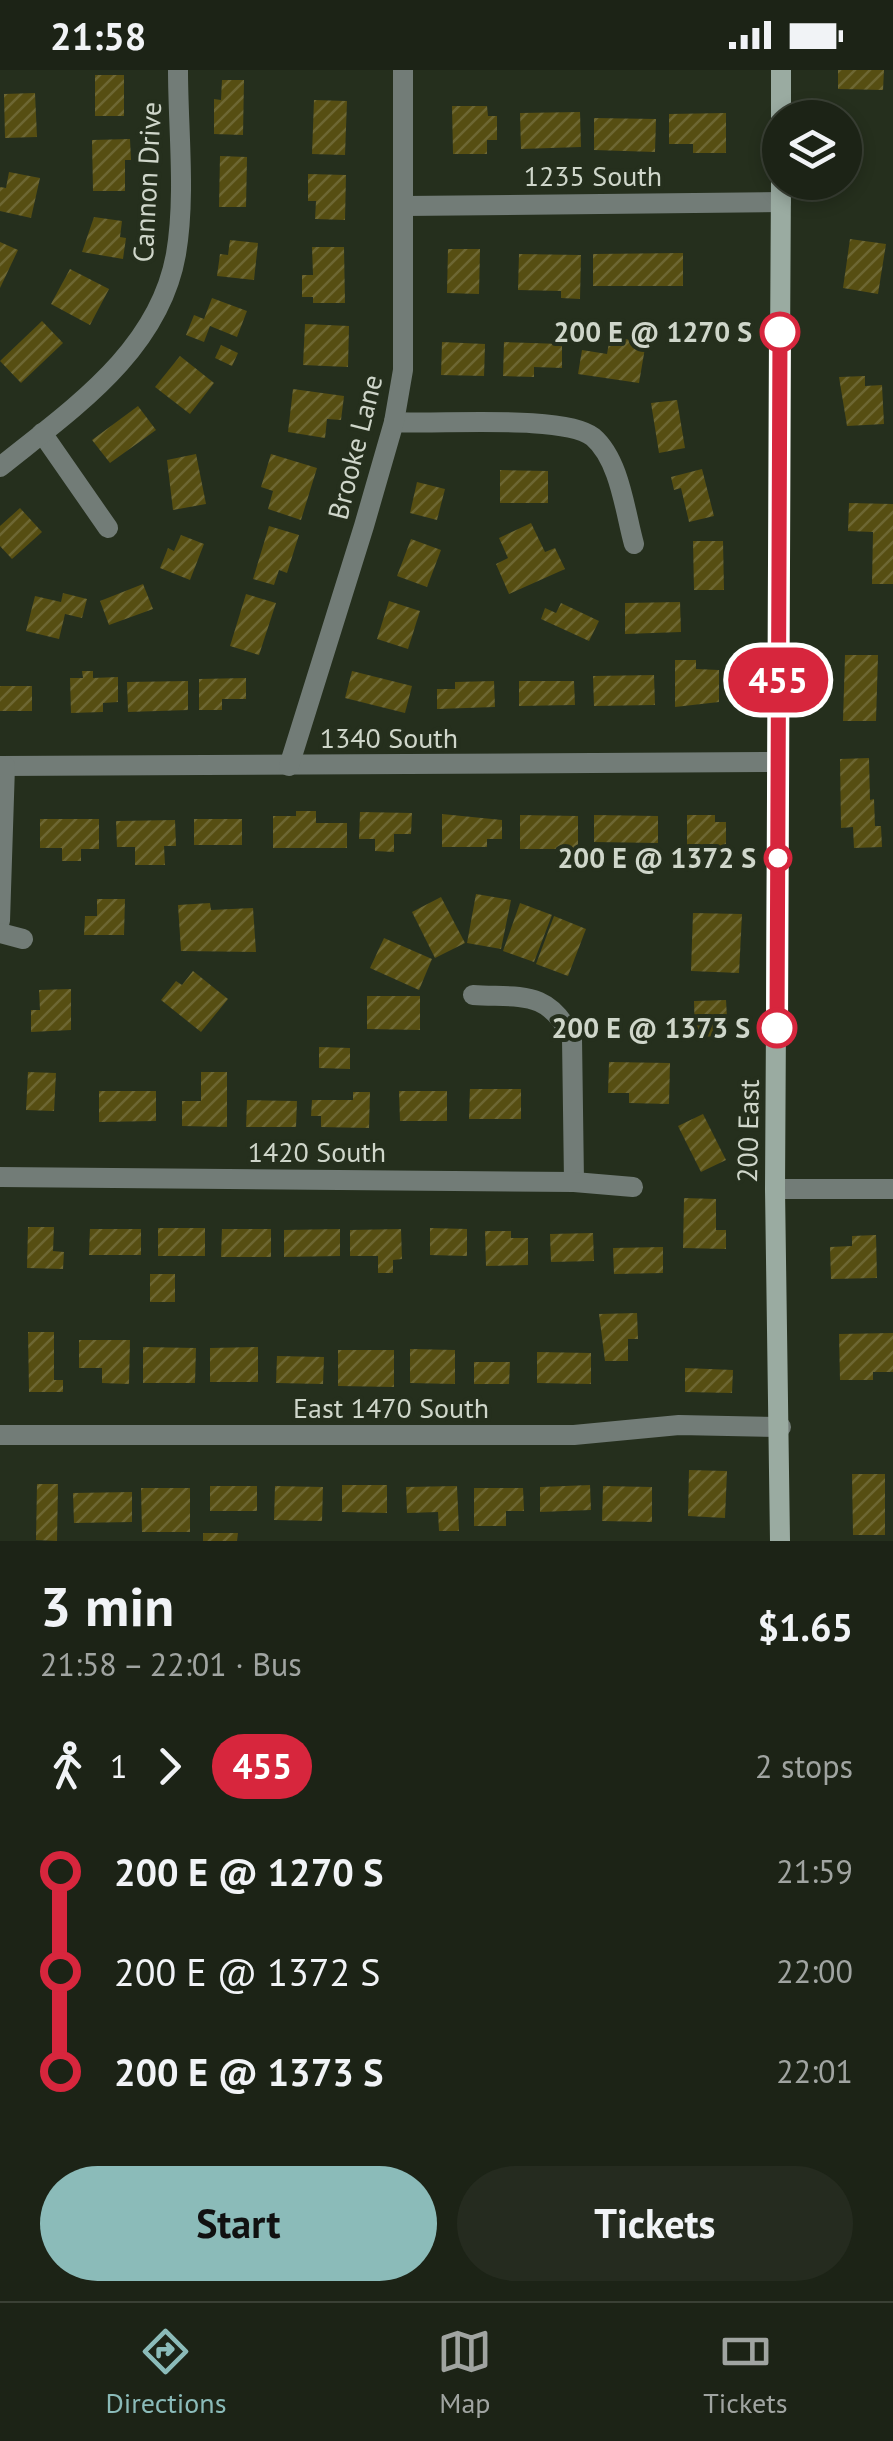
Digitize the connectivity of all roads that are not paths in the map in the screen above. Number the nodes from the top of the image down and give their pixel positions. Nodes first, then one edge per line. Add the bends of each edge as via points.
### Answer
1 (178, 70) edge
2 (403, 70) edge
3 (782, 70) edge
4 (781, 100) edge
5 (762, 193) edge
6 (781, 200) edge
7 (404, 206) junction
8 (394, 422) junction
9 (42, 433) junction
10 (0, 467) edge
11 (108, 528) dead end
12 (634, 544) dead end
13 (778, 762) junction
14 (2, 766) edge
15 (289, 766) junction
16 (0, 921) edge
17 (0, 933) edge
18 (23, 939) dead end
19 (473, 995) dead end
20 (0, 1177) edge
21 (574, 1182) junction
22 (632, 1187) dead end
23 (775, 1189) junction
24 (893, 1189) edge
25 (781, 1427) junction
26 (0, 1435) edge
27 (780, 1541) edge

1 - 9 street, Cannon Drive via 179,216 168,286 135,347
2 - 7 street, Brooke Lane
3 - 4 main road
5 - 7 street, 1235 South
6 - 13 main road, 200 East
7 - 8 street, Brooke Lane via 403,370
8 - 12 street via 565,424 593,437 612,466
8 - 15 street, Brooke Lane
9 - 10 street, Cannon Drive
9 - 11 street
13 - 15 street, 1340 South
13 - 23 main road, 200 East
14 - 15 street, 1340 South
14 - 16 street
17 - 18 street
19 - 21 street via 542,999 562,1018 572,1038
20 - 21 street, 1420 South
21 - 22 street, 1420 South
23 - 24 street
23 - 25 main road, 200 East
25 - 26 street, East 1470 South via 678,1425 574,1436
25 - 27 main road, 200 East

